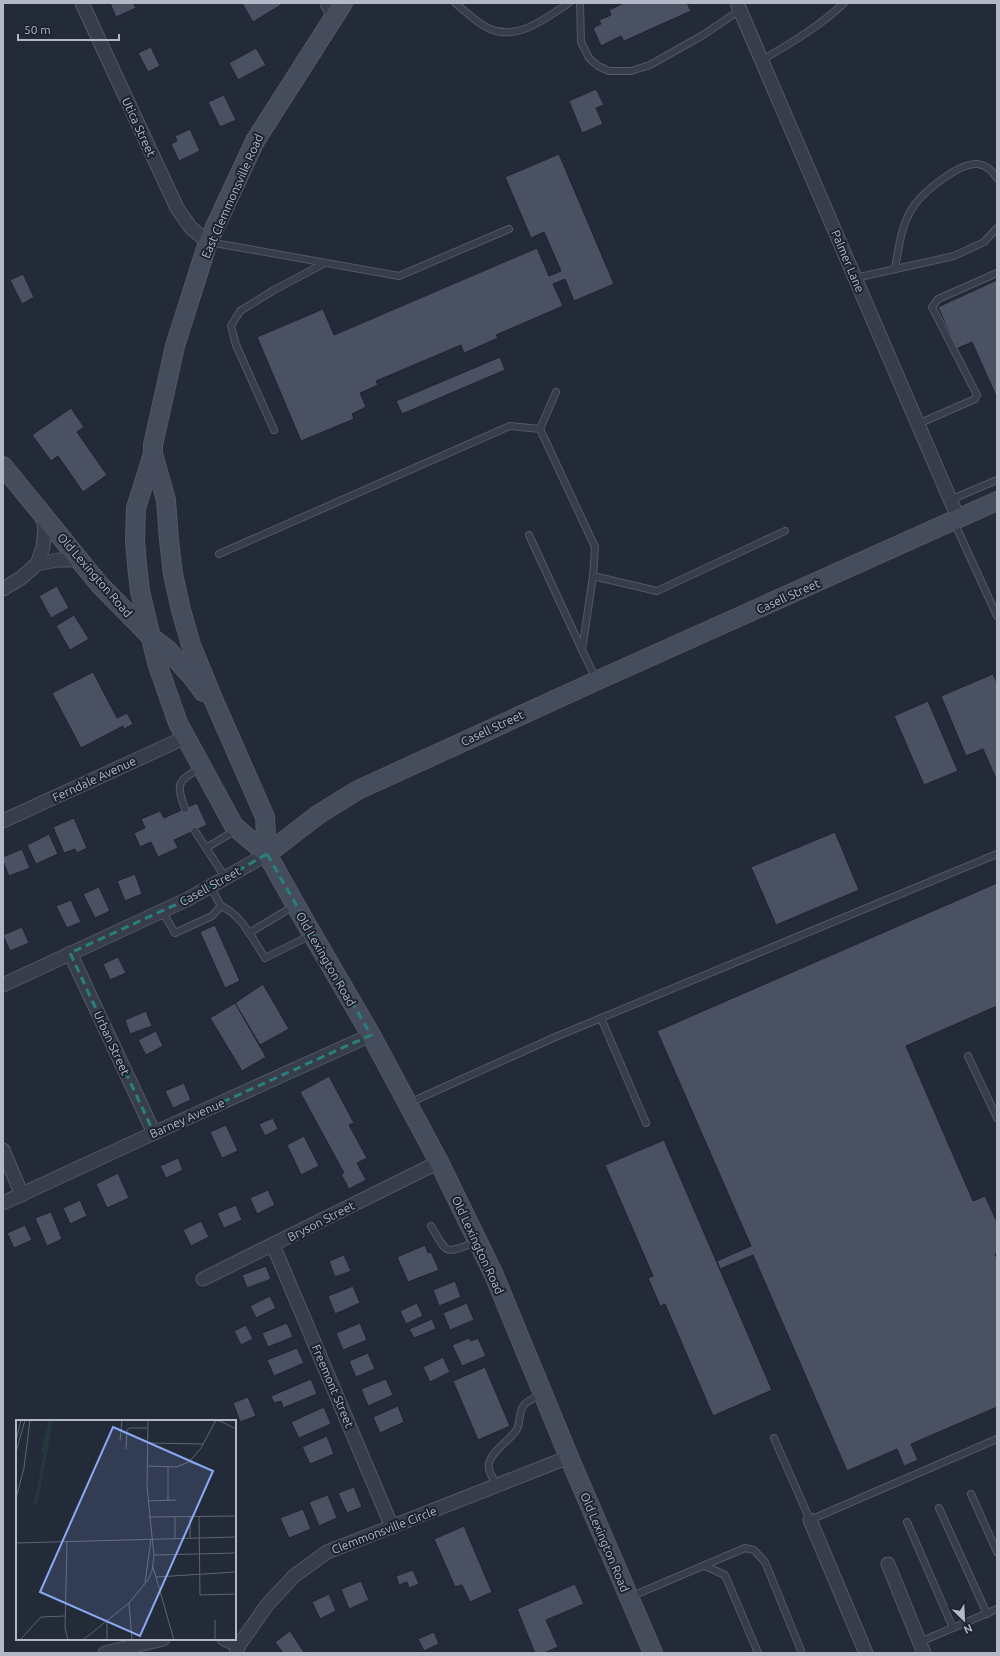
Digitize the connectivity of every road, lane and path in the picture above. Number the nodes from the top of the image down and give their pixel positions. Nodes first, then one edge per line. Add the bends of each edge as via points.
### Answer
1 (82, 3) edge
2 (455, 3) edge
3 (569, 3) edge
4 (580, 3) edge
5 (844, 3) edge
6 (739, 6) edge
7 (335, 8) edge
8 (762, 60) junction
9 (997, 178) edge
10 (997, 228) edge
11 (509, 229) dead end
12 (208, 242) junction
13 (325, 263) junction
14 (895, 268) junction
15 (997, 273) edge
16 (855, 278) junction
17 (556, 392) dead end
18 (918, 424) junction
19 (540, 429) junction
20 (274, 430) dead end
21 (153, 454) junction
22 (3, 466) edge
23 (997, 480) edge
24 (950, 500) junction
25 (997, 502) edge
26 (40, 510) junction
27 (957, 521) junction
28 (785, 531) dead end
29 (529, 535) dead end
30 (219, 554) dead end
31 (80, 560) junction
32 (37, 564) junction
33 (594, 576) junction
34 (3, 589) edge
35 (997, 616) edge
36 (151, 637) junction
37 (582, 650) junction
38 (596, 680) junction
39 (223, 722) junction
40 (186, 737) junction
41 (202, 767) junction
42 (185, 809) dead end
43 (3, 821) edge
44 (237, 829) junction
45 (195, 831) dead end
46 (206, 848) junction
47 (267, 854) junction
48 (997, 854) edge
49 (225, 877) junction
50 (210, 886) junction
51 (295, 905) junction
52 (221, 906) junction
53 (162, 911) junction
54 (248, 933) junction
55 (312, 935) junction
56 (70, 953) junction
57 (3, 985) edge
58 (601, 1018) junction
59 (371, 1035) junction
60 (968, 1056) dead end
61 (408, 1104) junction
62 (997, 1118) edge
63 (646, 1123) dead end
64 (154, 1133) junction
65 (3, 1150) edge
66 (439, 1162) junction
67 (22, 1195) junction
68 (3, 1203) edge
69 (431, 1226) dead end
70 (477, 1241) junction
71 (273, 1245) junction
72 (203, 1279) dead end
73 (543, 1394) junction
74 (774, 1438) dead end
75 (997, 1440) edge
76 (569, 1457) junction
77 (497, 1486) junction
78 (971, 1494) dead end
79 (939, 1508) dead end
80 (810, 1520) junction
81 (907, 1522) dead end
82 (392, 1527) junction
83 (997, 1552) edge
84 (888, 1564) dead end
85 (705, 1566) junction
86 (629, 1598) junction
87 (997, 1609) edge
88 (986, 1614) junction
89 (953, 1628) junction
90 (159, 1640) edge
91 (225, 1640) edge
92 (922, 1648) edge
93 (238, 1649) edge
94 (649, 1652) edge
95 (105, 1653) edge
96 (758, 1653) edge
97 (802, 1653) edge
98 (866, 1653) edge

1 - 12 street, Utica Street via 177,208 191,228
2 - 3 lane via 489,29 515,33 534,25
4 - 6 lane via 581,42 589,58 609,71 630,71 650,65 703,35
5 - 8 lane via 833,14 792,43
6 - 8 street, Palmer Lane
7 - 12 main road, East Clemmonsville Road via 254,141
8 - 16 street, Palmer Lane
9 - 14 lane via 985,166 970,164 936,182 913,206 903,227
10 - 14 lane via 984,242 954,256
11 - 13 lane via 399,276
12 - 13 lane
12 - 21 main road, East Clemmonsville Road via 175,346
13 - 20 lane via 240,311 231,326 236,344
14 - 16 lane
15 - 18 lane via 938,299 932,306 977,395 975,399
16 - 18 street, Palmer Lane
17 - 19 lane
18 - 24 street, Palmer Lane
19 - 30 lane via 510,426
19 - 33 lane via 595,547
21 - 36 main road, East Clemmonsville Road via 136,508 135,540 140,591
21 - 39 main road, East Clemmonsville Road via 166,500 173,574 181,610 191,645
22 - 26 main road, Old Lexington Road
23 - 24 lane
24 - 27 street, Palmer Lane
25 - 27 main road, Casell Street
26 - 31 main road, Old Lexington Road
26 - 32 street via 45,528 43,547
27 - 35 lane
27 - 38 main road, Casell Street
28 - 33 lane via 657,591
29 - 37 lane
31 - 32 street via 58,560
31 - 36 main road, Old Lexington Road via 99,584
32 - 34 street
33 - 37 lane
36 - 39 main road via 168,650 194,678
36 - 40 main road, Old Lexington Road via 157,663
37 - 38 lane
38 - 47 main road, Casell Street via 358,790 319,814
39 - 47 main road, Old Lexington Road via 265,816
40 - 41 main road, Old Lexington Road
40 - 43 street, Ferndale Avenue
41 - 42 lane via 185,777 181,783 179,790
41 - 44 main road, Old Lexington Road
44 - 46 lane
44 - 47 main road, Old Lexington Road
45 - 46 lane
46 - 49 lane
47 - 49 street, Casell Street
47 - 51 main road, Old Lexington Road
48 - 58 lane
49 - 50 street, Casell Street
50 - 52 lane
50 - 53 street, Casell Street
51 - 54 lane
51 - 55 main road, Old Lexington Road
52 - 53 lane via 212,916 175,933
52 - 54 lane via 230,910
53 - 56 street, Casell Street
54 - 55 lane via 264,958
55 - 59 main road, Old Lexington Road
56 - 57 street, Casell Street
56 - 64 street, Urban Street
58 - 61 lane
58 - 63 lane
59 - 61 main road, Old Lexington Road
59 - 64 street, Barney Avenue
60 - 62 lane
61 - 66 main road, Old Lexington Road
64 - 67 street, Barney Avenue
65 - 67 street
66 - 70 main road, Old Lexington Road
66 - 71 street, Bryson Street
67 - 68 street, Barney Avenue
69 - 70 lane via 444,1248 448,1250
70 - 73 main road, Old Lexington Road via 494,1275
71 - 72 street, Bryson Street
71 - 82 street, Freemont Street
73 - 76 main road, Old Lexington Road
73 - 77 lane via 523,1405 516,1431 488,1463
74 - 80 lane
75 - 80 lane
76 - 77 street, Clemmonsville Circle
76 - 86 main road, Old Lexington Road
77 - 82 street, Clemmonsville Circle
78 - 83 lane
79 - 88 lane
80 - 98 street
81 - 89 lane
82 - 93 street, Clemmonsville Circle via 327,1552 294,1576 267,1605
84 - 92 street
85 - 86 lane
85 - 96 lane via 725,1575
85 - 97 lane via 745,1548 754,1550 764,1562
86 - 94 main road, Old Lexington Road
87 - 88 lane
88 - 89 lane
89 - 92 lane
90 - 95 street
91 - 93 street

